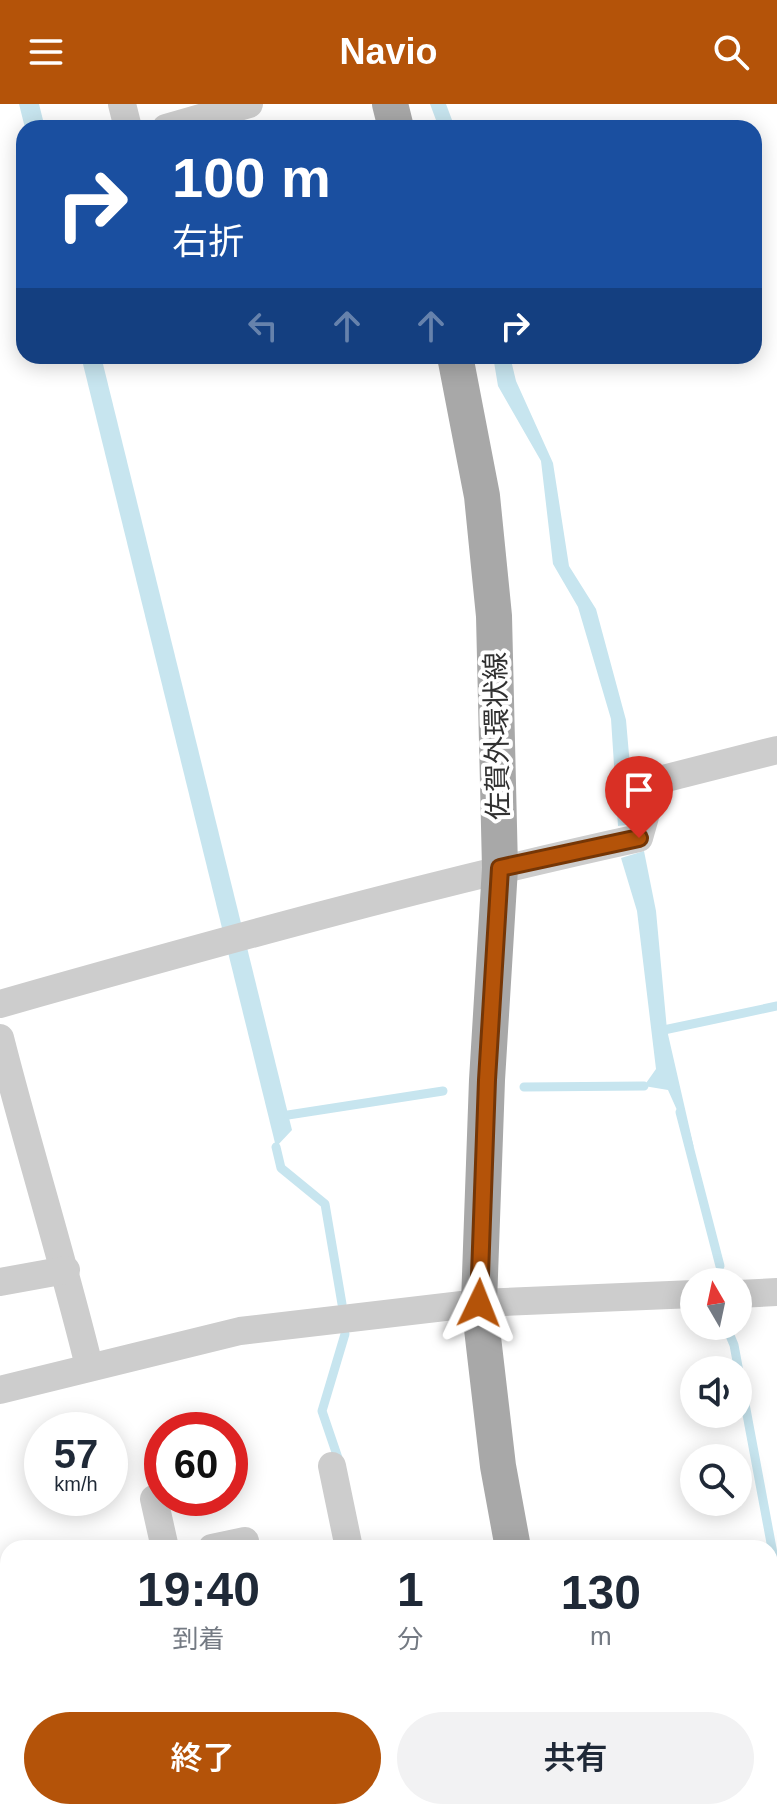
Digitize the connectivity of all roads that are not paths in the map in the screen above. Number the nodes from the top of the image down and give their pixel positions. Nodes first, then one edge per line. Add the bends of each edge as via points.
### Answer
1 (249, 104) edge
2 (194, 120) edge
3 (457, 364) edge
4 (777, 750) edge
5 (500, 868) junction
6 (0, 1004) edge
7 (0, 1038) edge
8 (66, 1270) junction
9 (0, 1282) edge
10 (777, 1292) edge
11 (752, 1293) edge
12 (680, 1295) edge
13 (479, 1303) junction
14 (89, 1366) junction
15 (0, 1390) edge
16 (332, 1466) dead end
17 (158, 1516) edge
18 (163, 1540) edge
19 (347, 1540) edge
20 (512, 1540) edge

1 - 2 street
3 - 5 main road, 佐賀外環状線 via 482,496 494,616
4 - 5 street via 655,781 639,838
5 - 6 street
5 - 13 main road, 佐賀外環状線
7 - 8 street
8 - 9 street
8 - 14 street
10 - 11 street
12 - 13 street
13 - 14 street via 240,1331
13 - 20 main road, 佐賀外環状線
14 - 15 street
16 - 19 street
17 - 18 street

